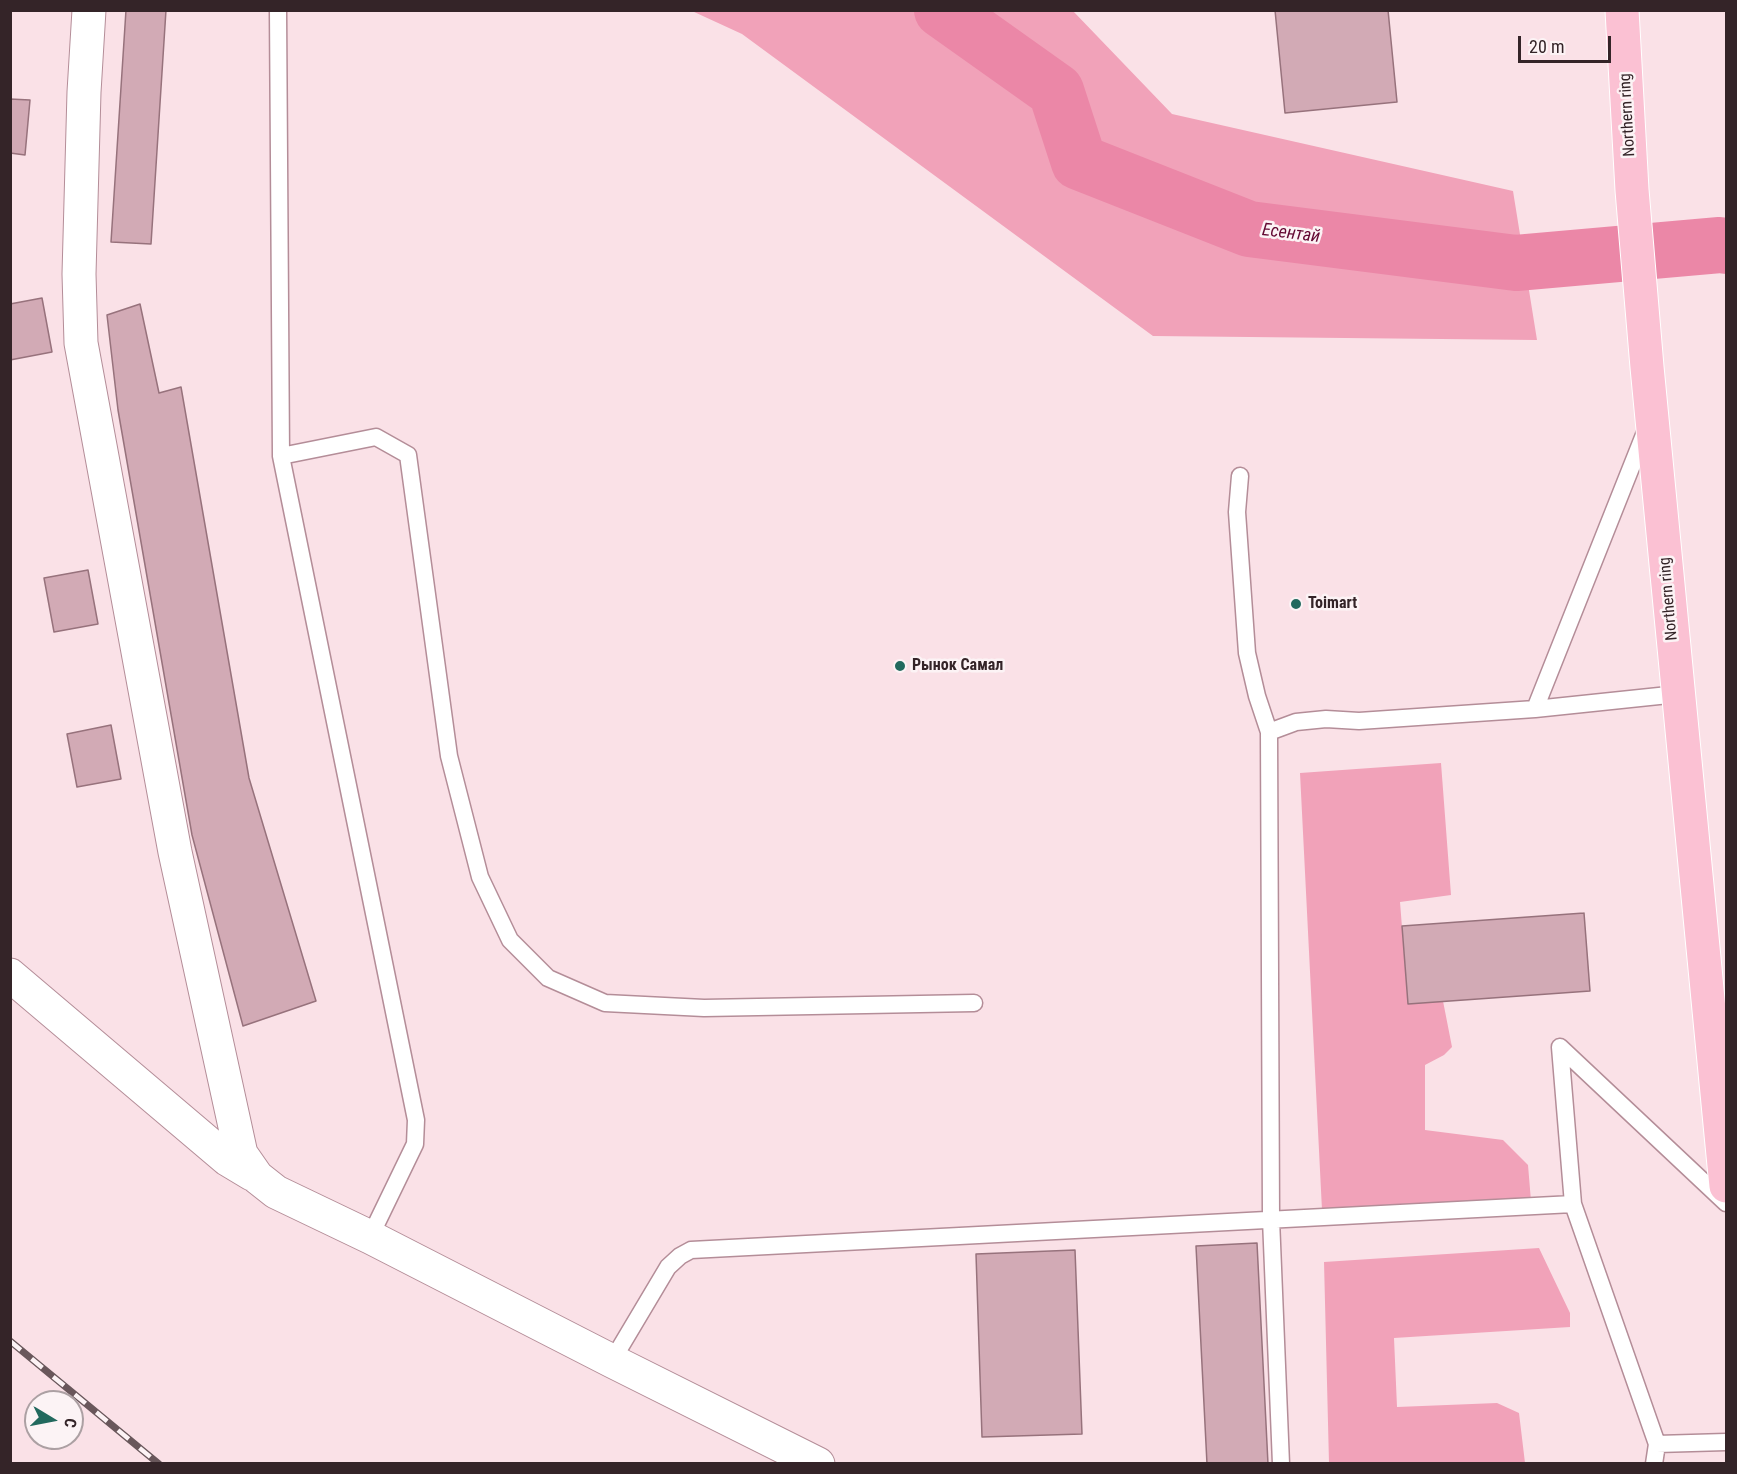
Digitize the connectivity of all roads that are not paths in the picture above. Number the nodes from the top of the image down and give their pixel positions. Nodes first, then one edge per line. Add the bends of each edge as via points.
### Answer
1 (89, 10) edge
2 (278, 10) edge
3 (1622, 10) edge
4 (1652, 415) junction
5 (282, 456) junction
6 (1240, 477) dead end
7 (1678, 694) junction
8 (1535, 709) junction
9 (1269, 732) junction
10 (10, 975) edge
11 (974, 1003) dead end
12 (257, 1177) junction
13 (1726, 1186) edge
14 (1726, 1203) edge
15 (1573, 1204) junction
16 (1272, 1219) junction
17 (370, 1237) junction
18 (612, 1361) junction
19 (1726, 1442) edge
20 (1657, 1444) junction
21 (818, 1464) edge
22 (1281, 1464) edge
23 (1654, 1464) edge

1 - 12 street via 79,274 81,343 175,852 241,1154
2 - 5 lane
3 - 4 main road, Northern ring via 1632,190
4 - 7 main road, Northern ring
4 - 8 lane
5 - 11 lane via 376,438 408,455 449,756 480,877 510,940 548,978 605,1003 704,1008
5 - 17 lane via 416,1120 415,1144
6 - 9 lane via 1237,512 1246,653
7 - 8 lane
7 - 13 main road, Northern ring
8 - 9 lane via 1359,721 1326,719 1296,722
9 - 16 lane
10 - 12 street via 227,1159
12 - 17 street via 276,1192
14 - 15 lane via 1560,1047
15 - 16 lane
15 - 20 lane
16 - 18 lane via 691,1250 668,1267
16 - 22 lane
17 - 18 street
18 - 21 street
19 - 20 lane
20 - 23 lane

